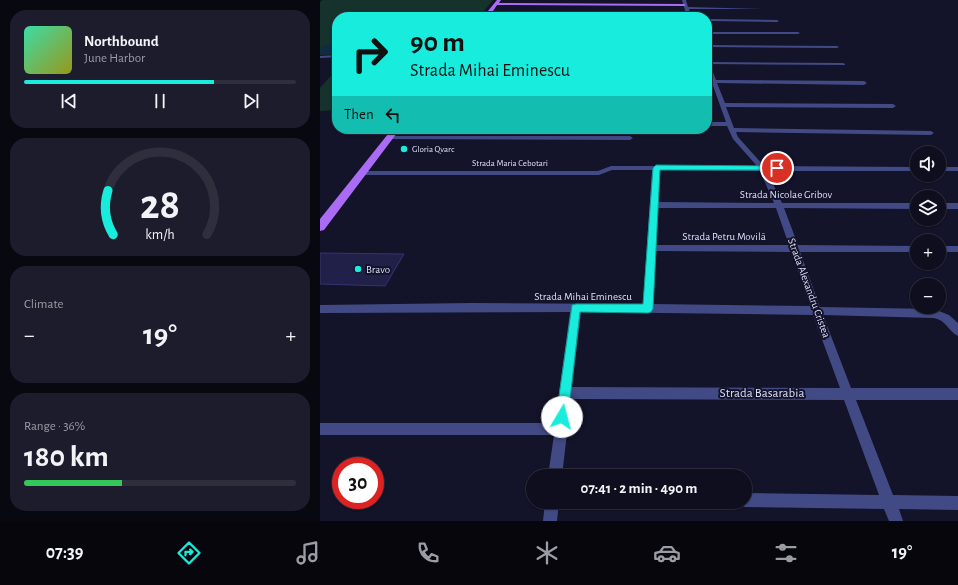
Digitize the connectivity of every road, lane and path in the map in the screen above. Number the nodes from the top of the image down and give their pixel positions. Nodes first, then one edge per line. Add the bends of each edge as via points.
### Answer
1 (497, 2) edge
2 (685, 4) edge
3 (762, 9) dead end
4 (490, 12) edge
5 (712, 20) edge
6 (777, 21) dead end
7 (712, 32) edge
8 (798, 33) dead end
9 (712, 46) edge
10 (838, 47) dead end
11 (332, 56) edge
12 (320, 57) edge
13 (712, 63) edge
14 (843, 64) dead end
15 (712, 81) edge
16 (712, 83) edge
17 (864, 83) dead end
18 (722, 105) junction
19 (893, 106) dead end
20 (712, 125) edge
21 (731, 127) junction
22 (931, 133) dead end
23 (392, 134) edge
24 (588, 134) edge
25 (389, 138) junction
26 (588, 138) junction
27 (630, 138) dead end
28 (656, 168) junction
29 (762, 168) junction
30 (910, 169) edge
31 (946, 169) edge
32 (958, 169) edge
33 (362, 173) junction
34 (654, 205) junction
35 (779, 205) junction
36 (910, 206) edge
37 (946, 206) edge
38 (958, 206) edge
39 (320, 227) edge
40 (651, 248) junction
41 (794, 249) junction
42 (910, 249) edge
43 (946, 249) edge
44 (958, 249) edge
45 (576, 308) junction
46 (320, 309) edge
47 (648, 309) junction
48 (816, 310) junction
49 (958, 331) edge
50 (565, 393) junction
51 (849, 393) junction
52 (958, 394) edge
53 (320, 429) edge
54 (560, 429) junction
55 (556, 469) edge
56 (752, 500) edge
57 (889, 502) junction
58 (958, 503) edge
59 (551, 509) edge
60 (550, 521) edge
61 (896, 521) edge

1 - 2 main road
1 - 4 main road
2 - 3 street
5 - 6 street
7 - 8 street
9 - 10 street
11 - 12 street
13 - 14 street
15 - 17 street
16 - 18 street, Strada Alexandru Cristea
18 - 19 street
18 - 21 street, Strada Alexandru Cristea
20 - 21 street
21 - 22 street
21 - 29 street, Strada Alexandru Cristea via 735,138
23 - 25 main road
24 - 26 street
25 - 26 street
25 - 33 main road
26 - 27 street
28 - 29 street, Strada Maria Cebotari
28 - 33 street, Strada Maria Cebotari via 611,168 599,173
28 - 34 street
29 - 30 street, Strada Maria Cebotari
29 - 35 street, Strada Alexandru Cristea
31 - 32 street
33 - 39 main road
34 - 35 street, Strada Nicolae Gribov
34 - 40 street
35 - 36 street, Strada Nicolae Gribov
35 - 41 street, Strada Alexandru Cristea
37 - 38 street
40 - 41 street, Strada Petru Movilă
40 - 47 street
41 - 42 street, Strada Petru Movilă
41 - 48 street, Strada Alexandru Cristea
43 - 44 street
45 - 46 street, Strada Mihai Eminescu
45 - 47 street, Strada Mihai Eminescu
45 - 50 street
47 - 48 street, Strada Mihai Eminescu
48 - 49 street, Strada Mihai Eminescu via 936,313 950,321
48 - 51 street, Strada Alexandru Cristea
50 - 51 street, Strada Basarabia
50 - 54 street
51 - 52 street, Strada Basarabia
51 - 57 street, Strada Alexandru Cristea
53 - 54 street
54 - 55 street
56 - 57 street
57 - 58 street
57 - 61 street, Strada Alexandru Cristea
59 - 60 street

